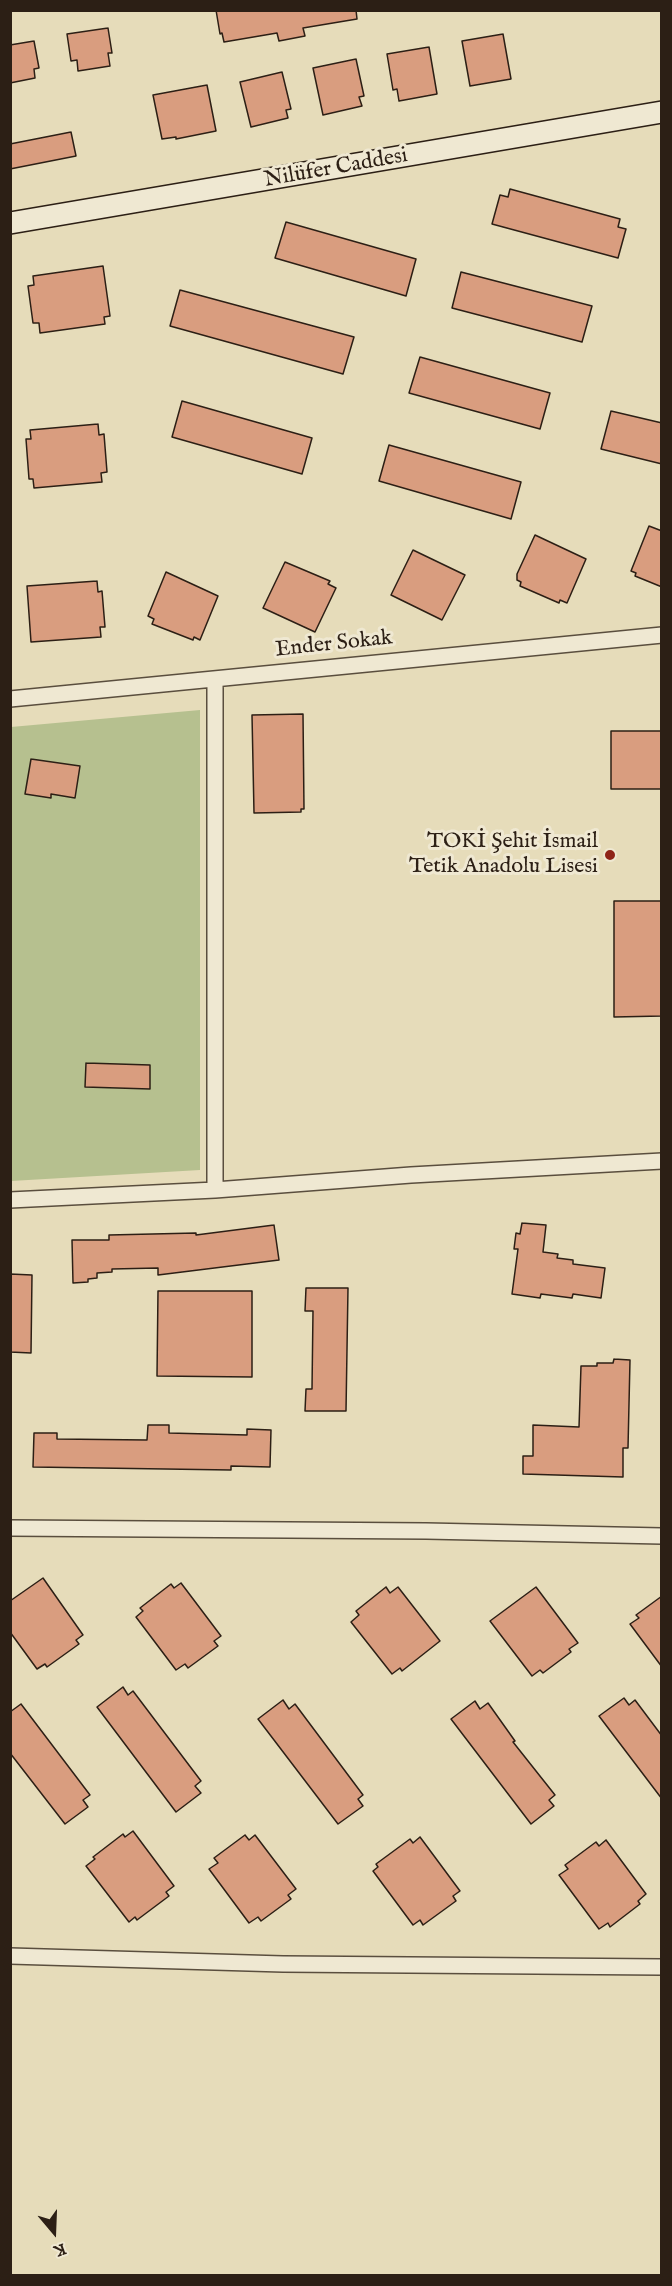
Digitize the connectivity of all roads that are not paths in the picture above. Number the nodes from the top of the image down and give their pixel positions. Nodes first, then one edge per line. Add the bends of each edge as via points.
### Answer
1 (662, 112) edge
2 (10, 223) edge
3 (662, 635) edge
4 (215, 680) junction
5 (10, 699) edge
6 (662, 1161) edge
7 (215, 1190) junction
8 (10, 1200) edge
9 (10, 1528) edge
10 (662, 1536) edge
11 (10, 1956) edge
12 (662, 1967) edge

1 - 2 street, Nilüfer Caddesi
3 - 4 street, Ender Sokak
4 - 5 street, Ender Sokak
4 - 7 street
6 - 7 street
7 - 8 street
9 - 10 street
11 - 12 street via 283,1964

